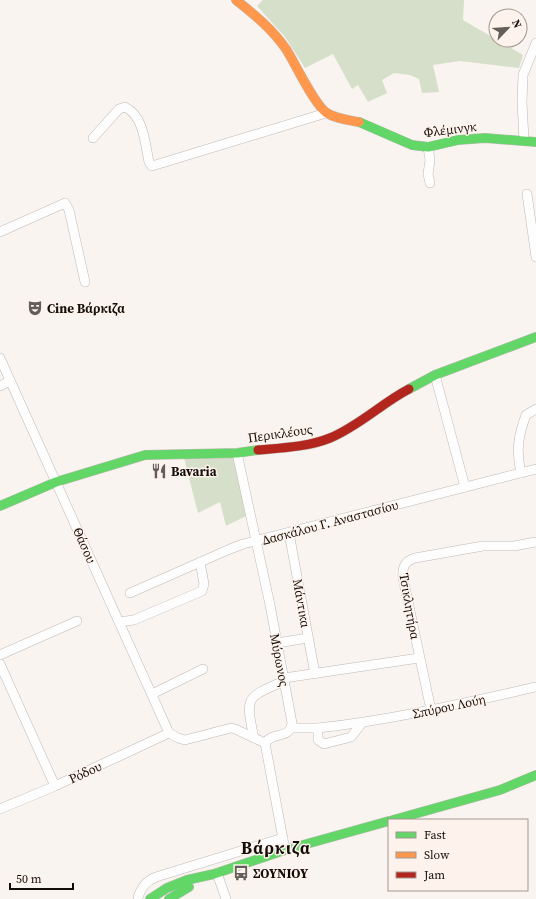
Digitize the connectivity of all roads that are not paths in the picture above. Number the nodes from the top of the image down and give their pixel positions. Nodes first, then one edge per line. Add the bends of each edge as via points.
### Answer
1 (236, 0) edge
2 (536, 44) edge
3 (326, 113) junction
4 (93, 138) dead end
5 (524, 140) junction
6 (536, 142) edge
7 (428, 147) junction
8 (430, 183) dead end
9 (527, 194) dead end
10 (0, 232) edge
11 (536, 257) edge
12 (85, 282) dead end
13 (536, 337) edge
14 (0, 358) edge
15 (435, 375) junction
16 (10, 381) junction
17 (0, 386) edge
18 (536, 409) edge
19 (237, 452) junction
20 (536, 469) edge
21 (521, 473) junction
22 (56, 482) junction
23 (465, 487) junction
24 (0, 506) edge
25 (289, 533) junction
26 (256, 541) junction
27 (536, 542) edge
28 (200, 562) junction
29 (130, 593) dead end
30 (77, 621) dead end
31 (119, 622) junction
32 (308, 638) junction
33 (277, 643) junction
34 (0, 655) edge
35 (419, 658) junction
36 (0, 664) edge
37 (203, 668) dead end
38 (315, 674) junction
39 (284, 680) junction
40 (536, 687) edge
41 (152, 694) junction
42 (431, 710) junction
43 (362, 723) junction
44 (292, 728) junction
45 (318, 728) junction
46 (169, 733) junction
47 (254, 738) junction
48 (264, 743) junction
49 (536, 775) edge
50 (55, 786) junction
51 (0, 809) edge
52 (397, 819) edge
53 (388, 821) edge
54 (283, 838) junction
55 (285, 850) junction
56 (216, 873) junction
57 (138, 897) dead end
58 (174, 898) edge
59 (150, 899) edge
60 (226, 899) edge

1 - 3 street via 268,26 286,49
2 - 5 street via 523,75
3 - 4 street via 152,166 141,126 125,107 119,109
3 - 7 street, Φλέμινγκ via 362,123 412,145
5 - 6 street, Φλέμινγκ
5 - 7 street, Φλέμινγκ via 484,138 458,140
7 - 8 street
9 - 11 street
10 - 12 street via 65,203 69,210
13 - 15 street, Περικλέους
14 - 16 street, Θάσου
15 - 19 street, Περικλέους via 401,393 330,438 311,444
15 - 23 street
16 - 17 street
16 - 22 street, Θάσου
18 - 21 street via 526,415 519,431
19 - 22 street, Περικλέους via 145,455
19 - 26 street, Μύρωνος
20 - 21 street, Δασκάλου Γ. Αναστασίου
21 - 23 street, Δασκάλου Γ. Αναστασίου
22 - 24 street, Περικλέους
22 - 31 street, Θάσου
23 - 25 street, Δασκάλου Γ. Αναστασίου
25 - 26 street, Δασκάλου Γ. Αναστασίου
25 - 32 street, Μάντικα
26 - 28 street, Δασκάλου Γ. Αναστασίου
26 - 33 street, Μύρωνος
27 - 35 street, Τσικλητήρα via 514,546 483,546 415,558 407,562 403,569 403,578
28 - 29 street, Δασκάλου Γ. Αναστασίου
28 - 31 street via 204,584 202,591 134,620
30 - 34 street
31 - 41 street, Θάσου
32 - 33 street
32 - 38 street, Μάντικα
33 - 39 street, Μύρωνος
35 - 38 street
35 - 42 street, Τσικλητήρα
36 - 50 street
37 - 41 street
38 - 39 street
39 - 44 street, Μύρωνος
39 - 47 street via 252,698 248,711
40 - 42 street, Σπύρου Λούη
41 - 46 street, Θάσου
42 - 43 street, Σπύρου Λούη
43 - 45 street, Σπύρου Λούη
43 - 45 street via 351,737 324,744 318,740
44 - 45 street, Σπύρου Λούη
44 - 48 street via 287,733 268,738
46 - 47 street via 185,740 231,728
46 - 50 street, Ρόδου
47 - 48 street
48 - 54 street
49 - 52 street via 500,790
50 - 51 street, Ρόδου
53 - 55 street
54 - 55 street
54 - 57 street via 156,877 143,886
55 - 56 street
56 - 58 street
56 - 59 street via 187,880 167,888
56 - 60 street

